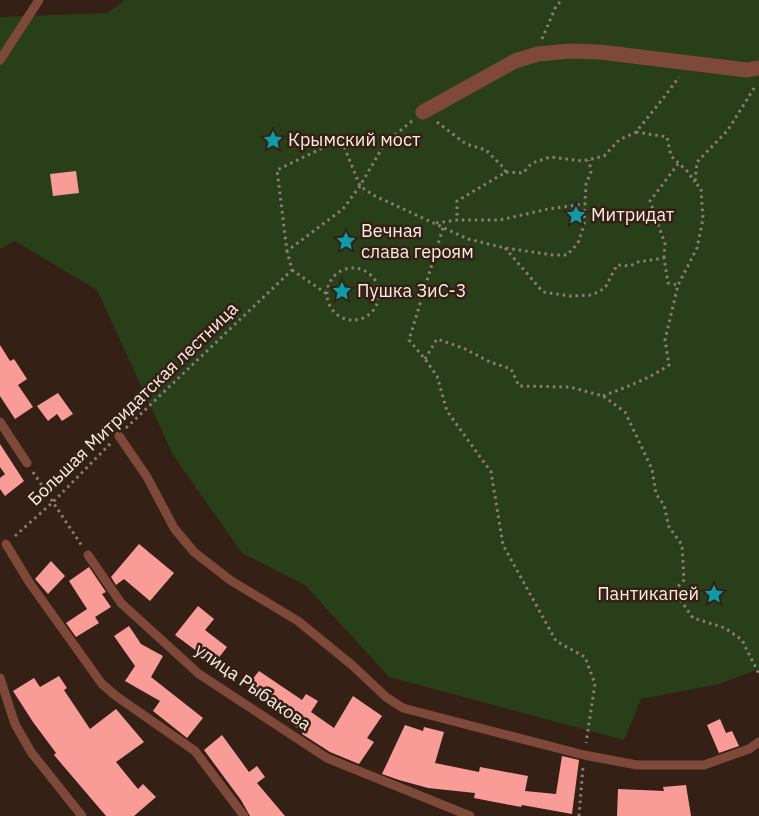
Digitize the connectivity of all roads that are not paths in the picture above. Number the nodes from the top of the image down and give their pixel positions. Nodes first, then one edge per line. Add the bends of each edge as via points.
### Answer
1 (39, 0) edge
2 (0, 60) edge
3 (759, 68) edge
4 (423, 112) road end
5 (0, 422) edge
6 (119, 436) road end
7 (27, 463) road end
8 (6, 544) road end
9 (88, 555) road end
10 (0, 678) edge
11 (759, 742) edge
12 (82, 816) edge
13 (244, 816) edge
14 (470, 816) edge

1 - 2 lane
3 - 4 street via 747,70 600,52 538,54 515,61
5 - 7 lane
6 - 11 lane via 174,528 194,552 230,580 298,621 403,708 584,755 637,765 704,765 749,749
8 - 13 lane via 29,582 102,684 195,751
9 - 14 lane, улица Рыбакова via 122,603 199,674 327,758
10 - 12 lane via 15,724 30,752

